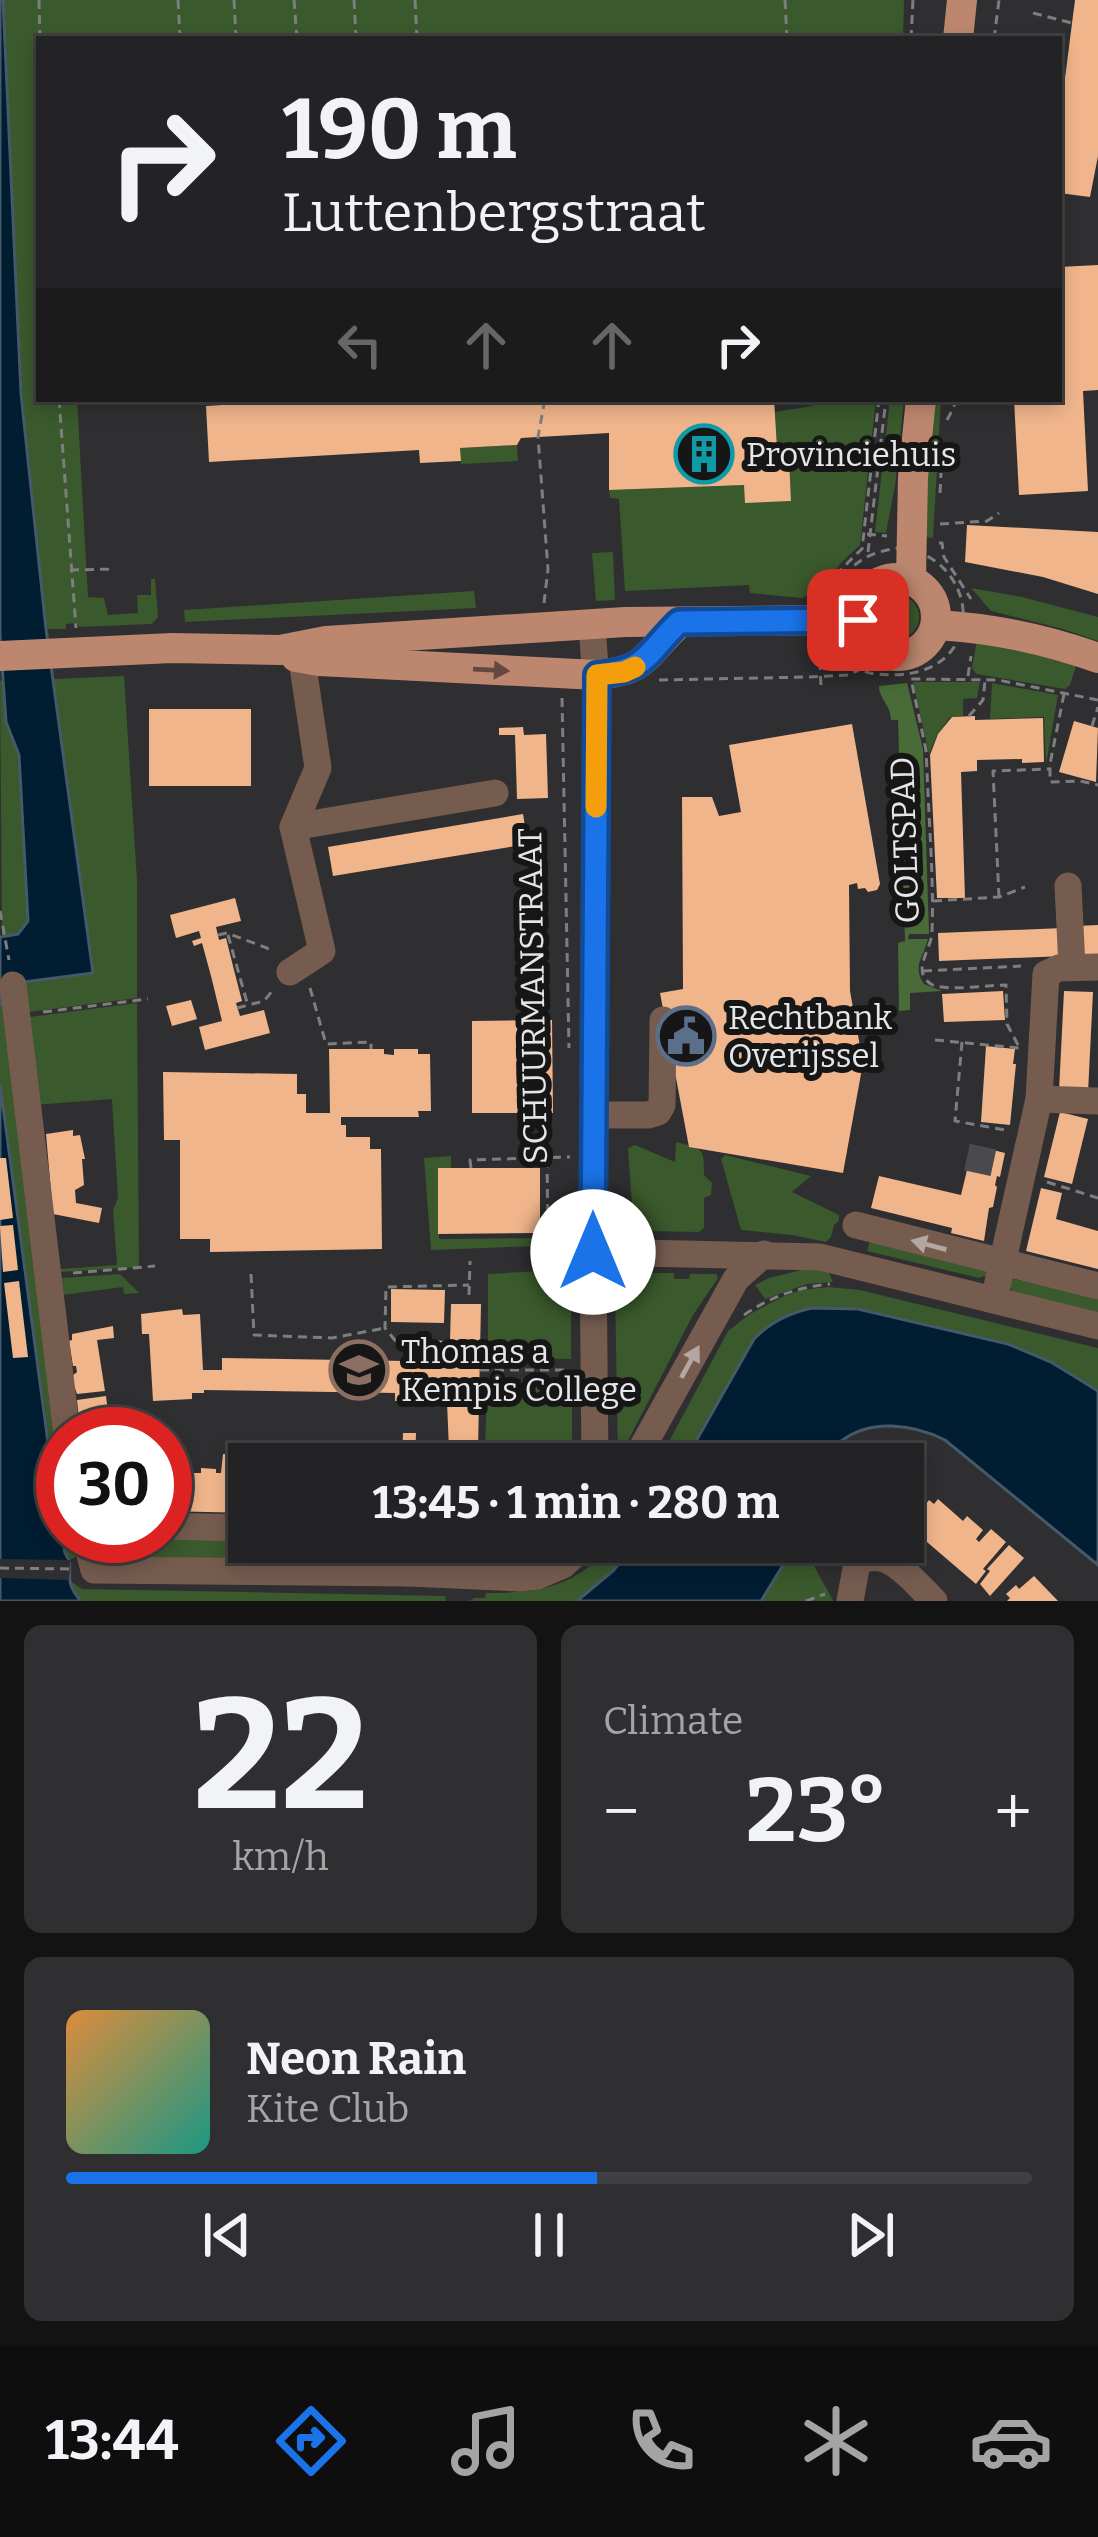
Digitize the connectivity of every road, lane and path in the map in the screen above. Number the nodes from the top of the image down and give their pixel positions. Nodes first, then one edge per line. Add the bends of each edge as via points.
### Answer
1 (39, 0) edge
2 (178, 0) edge
3 (234, 0) edge
4 (294, 0) edge
5 (354, 0) edge
6 (415, 0) edge
7 (785, 0) edge
8 (913, 0) edge
9 (941, 0) edge
10 (962, 0) edge
11 (999, 0) edge
12 (1033, 14) dead end
13 (1072, 23) dead end
14 (40, 36) edge
15 (180, 36) edge
16 (236, 36) edge
17 (297, 36) edge
18 (356, 36) edge
19 (417, 36) edge
20 (787, 36) edge
21 (911, 36) edge
22 (940, 36) edge
23 (958, 36) edge
24 (994, 36) edge
25 (59, 402) edge
26 (544, 402) edge
27 (882, 402) edge
28 (910, 402) edge
29 (921, 402) edge
30 (955, 402) edge
31 (943, 427) dead end
32 (999, 513) dead end
33 (894, 548) junction
34 (115, 569) dead end
35 (70, 570) junction
36 (832, 614) junction
37 (546, 616) junction
38 (679, 622) junction
39 (592, 624) junction
40 (958, 626) junction
41 (71, 654) junction
42 (291, 655) junction
43 (0, 656) edge
44 (1098, 658) edge
45 (860, 670) junction
46 (550, 672) junction
47 (597, 675) junction
48 (968, 678) junction
49 (985, 679) junction
50 (657, 681) dead end
51 (1064, 692) junction
52 (1098, 704) edge
53 (970, 716) dead end
54 (1092, 726) dead end
55 (1050, 769) junction
56 (1018, 770) junction
57 (1019, 777) dead end
58 (1068, 781) junction
59 (1098, 785) edge
60 (1070, 789) dead end
61 (495, 793) dead end
62 (293, 827) junction
63 (1068, 886) dead end
64 (1025, 887) dead end
65 (999, 898) junction
66 (931, 902) junction
67 (0, 910) edge
68 (227, 933) junction
69 (218, 934) dead end
70 (6, 936) dead end
71 (297, 967) junction
72 (1072, 969) edge
73 (922, 971) junction
74 (13, 985) dead end
75 (148, 999) dead end
76 (248, 1006) junction
77 (237, 1008) dead end
78 (17, 1016) junction
79 (663, 1020) dead end
80 (935, 1040) dead end
81 (962, 1042) junction
82 (371, 1049) dead end
83 (569, 1049) dead end
84 (1039, 1099) junction
85 (1098, 1101) edge
86 (594, 1115) junction
87 (1016, 1131) dead end
88 (547, 1157) junction
89 (572, 1157) dead end
90 (471, 1168) dead end
91 (1016, 1170) junction
92 (1098, 1198) edge
93 (856, 1225) dead end
94 (583, 1246) junction
95 (764, 1254) junction
96 (470, 1261) dead end
97 (1002, 1264) junction
98 (155, 1266) dead end
99 (251, 1274) dead end
100 (47, 1276) junction
101 (839, 1284) dead end
102 (469, 1285) junction
103 (1098, 1286) edge
104 (469, 1295) dead end
105 (994, 1300) junction
106 (740, 1317) dead end
107 (1098, 1326) edge
108 (385, 1328) junction
109 (407, 1350) dead end
110 (480, 1370) dead end
111 (575, 1370) dead end
112 (64, 1407) edge
113 (594, 1443) edge
114 (645, 1443) edge
115 (192, 1527) edge
116 (228, 1528) edge
117 (82, 1563) edge
118 (408, 1563) edge
119 (565, 1563) edge
120 (0, 1568) edge
121 (81, 1570) junction
122 (408, 1573) junction
123 (850, 1601) edge
124 (934, 1601) edge

1 - 14 path
2 - 15 path
3 - 16 path
4 - 17 path
5 - 18 path
6 - 19 path
7 - 20 path
8 - 21 path
9 - 22 main road
10 - 23 main road
11 - 24 path
12 - 13 path
25 - 35 path
26 - 37 path via 538,437
27 - 33 path
28 - 33 main road
29 - 33 main road
30 - 31 path
32 - 33 path
33 - 36 main road via 878,582
33 - 36 path via 847,572
33 - 36 path via 862,549 848,561 833,581
33 - 40 main road
33 - 40 path via 937,560 964,611
33 - 40 path via 942,544 974,605
34 - 35 path
35 - 41 path
36 - 38 main road
36 - 40 main road via 895,656
36 - 45 path via 839,649
37 - 39 main road
37 - 42 main road via 326,641
38 - 39 main road
38 - 47 main road via 643,663
39 - 47 street, SCHUURMANSTRAAT
40 - 44 main road via 1029,636
40 - 45 path via 955,650 934,668
40 - 48 path
41 - 42 main road via 172,648
41 - 43 main road
42 -> 46 main road
42 - 62 street via 318,768
45 - 50 path
46 - 47 main road
46 - 83 path, SCHUURMANSTRAAT via 563,700
47 - 86 street, SCHUURMANSTRAAT
48 - 49 path, GOLTSPAD
48 - 66 path, GOLTSPAD via 911,680 926,750
49 - 51 path, GOLTSPAD
49 - 53 path via 983,700
51 - 52 path, GOLTSPAD
51 - 55 path
52 - 54 path
55 - 56 path
55 - 58 path via 1050,782
56 - 57 path
56 - 65 path via 993,771
58 - 59 path
58 - 60 path
61 - 62 street
62 - 71 street via 322,951
63 - 72 street
64 - 65 path
65 - 66 path
66 - 73 path, GOLTSPAD
67 - 70 path
68 - 69 path
68 - 71 path
68 - 76 path
71 - 76 path via 264,1001
71 - 82 path via 326,1044 371,1042
72 - 73 path, GOLTSPAD
72 - 84 street
73 - 81 path, GOLTSPAD via 942,988 1006,985 1007,1024 1021,1048
74 - 78 street
75 - 78 path
76 - 77 path
78 - 100 street
79 - 86 street via 658,1112
80 - 81 path
81 - 87 path via 955,1121
84 - 85 street
84 - 91 street
86 - 94 street, SCHUURMANSTRAAT
88 - 89 path
88 - 90 path via 470,1160
88 - 94 path via 548,1240
91 - 92 path
91 - 97 street
97 -> 93 street
94 - 95 street
94 - 113 street, SCHUURMANSTRAAT
95 - 105 street via 820,1257
114 -> 95 street via 736,1279
96 - 102 path
97 - 103 street
97 - 105 street
98 - 100 path
99 - 108 path via 254,1334 332,1338
100 - 112 street
101 - 106 path via 800,1288
102 - 104 path
102 - 108 path via 386,1287
105 - 107 street
108 - 109 path
110 - 111 path
115 - 116 street
117 - 121 street
118 - 122 street
119 - 122 street via 503,1579
120 - 121 path
121 - 122 street
123 - 124 street via 857,1563 872,1556 897,1565

